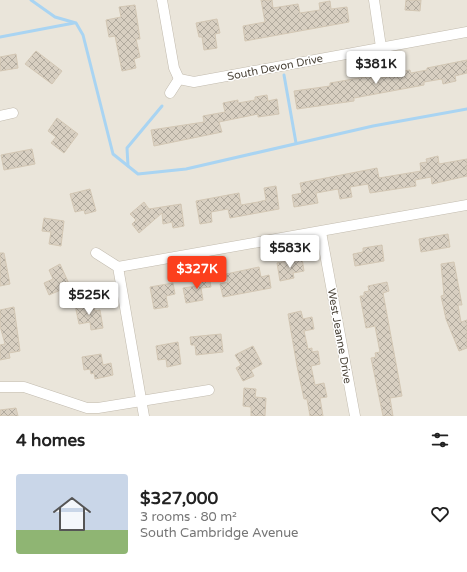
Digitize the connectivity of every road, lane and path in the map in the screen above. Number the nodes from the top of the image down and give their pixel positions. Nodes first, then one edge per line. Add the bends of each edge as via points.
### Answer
1 (162, 0) edge
2 (374, 0) edge
3 (467, 32) edge
4 (381, 47) junction
5 (179, 79) junction
6 (170, 93) dead end
7 (13, 113) dead end
8 (0, 116) edge
9 (467, 206) edge
10 (321, 232) junction
11 (96, 253) dead end
12 (118, 268) junction
13 (0, 387) edge
14 (209, 390) dead end
15 (141, 402) junction
16 (144, 416) edge
17 (355, 416) edge

1 - 5 street via 174,68
2 - 4 street
3 - 4 street, South Devon Drive
4 - 5 street, South Devon Drive via 194,82
5 - 6 street
7 - 8 street
9 - 10 street
10 - 12 street
10 - 17 street, West Jeanne Drive
11 - 12 street
12 - 15 street
13 - 15 street via 24,387 87,408
14 - 15 street
15 - 16 street

